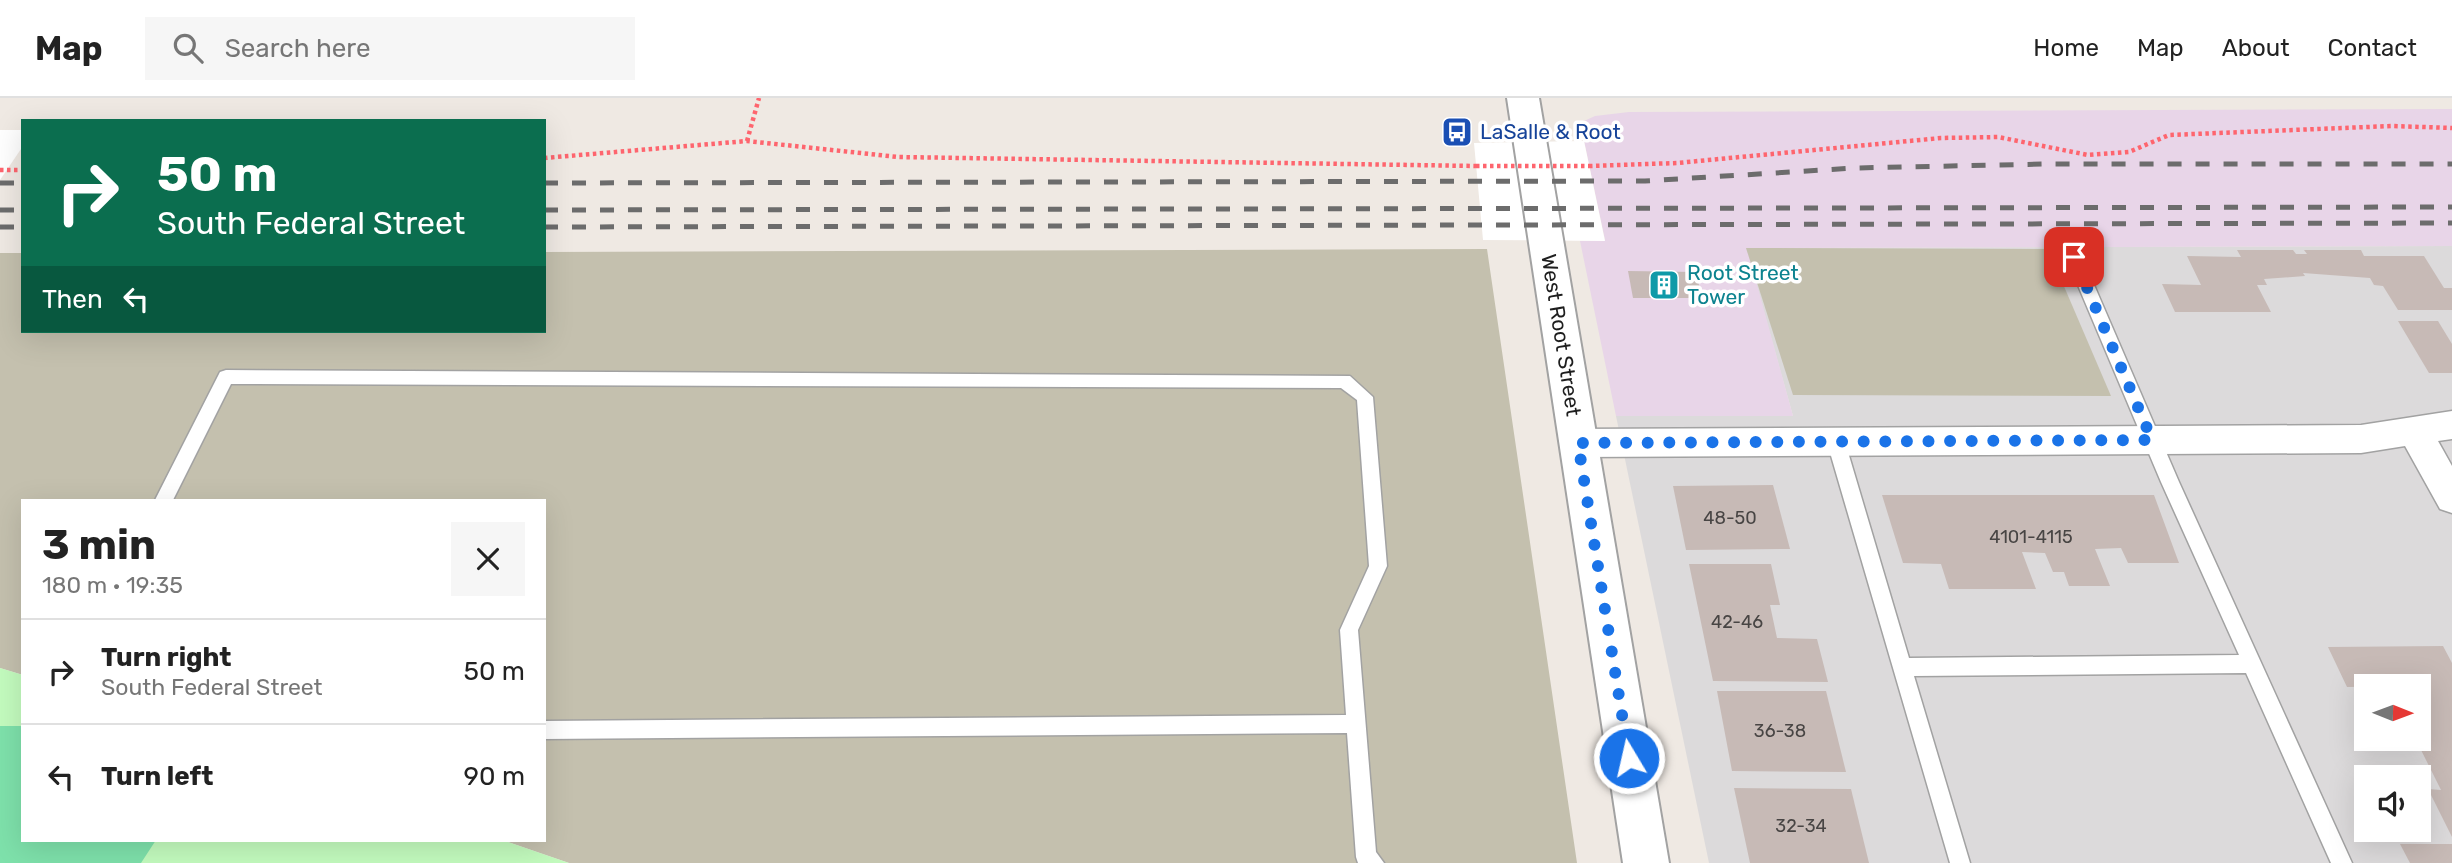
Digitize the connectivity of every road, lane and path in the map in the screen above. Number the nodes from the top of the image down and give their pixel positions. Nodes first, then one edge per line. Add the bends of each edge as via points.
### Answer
1 (759, 98) edge
2 (1523, 98) edge
3 (2452, 128) edge
4 (747, 141) junction
5 (546, 158) edge
6 (0, 170) edge
7 (21, 170) edge
8 (2074, 257) dead end
9 (2452, 425) edge
10 (2414, 430) junction
11 (2152, 440) junction
12 (1836, 442) junction
13 (1578, 443) junction
14 (2452, 498) edge
15 (165, 499) edge
16 (2252, 664) junction
17 (1902, 667) junction
18 (1356, 724) junction
19 (546, 730) edge
20 (1374, 863) edge
21 (1646, 863) edge
22 (1960, 863) edge
23 (2342, 863) edge

1 - 4 path
2 - 13 street, West Root Street
3 - 4 path, bridge via 2169,135 2129,152 2088,155 1998,138 1941,138 1677,163 1589,166 898,158
4 - 5 path
6 - 7 path
8 - 11 lane
9 - 10 street
10 - 11 street via 2361,439
10 - 14 street
11 - 12 street
11 - 16 lane
12 - 13 street
12 - 17 lane
13 - 21 street, West Root Street
15 - 18 lane via 226,377 1344,381 1365,397 1378,566 1349,630
16 - 17 lane
16 - 23 lane
17 - 22 lane
18 - 19 lane
18 - 20 lane via 1366,858

